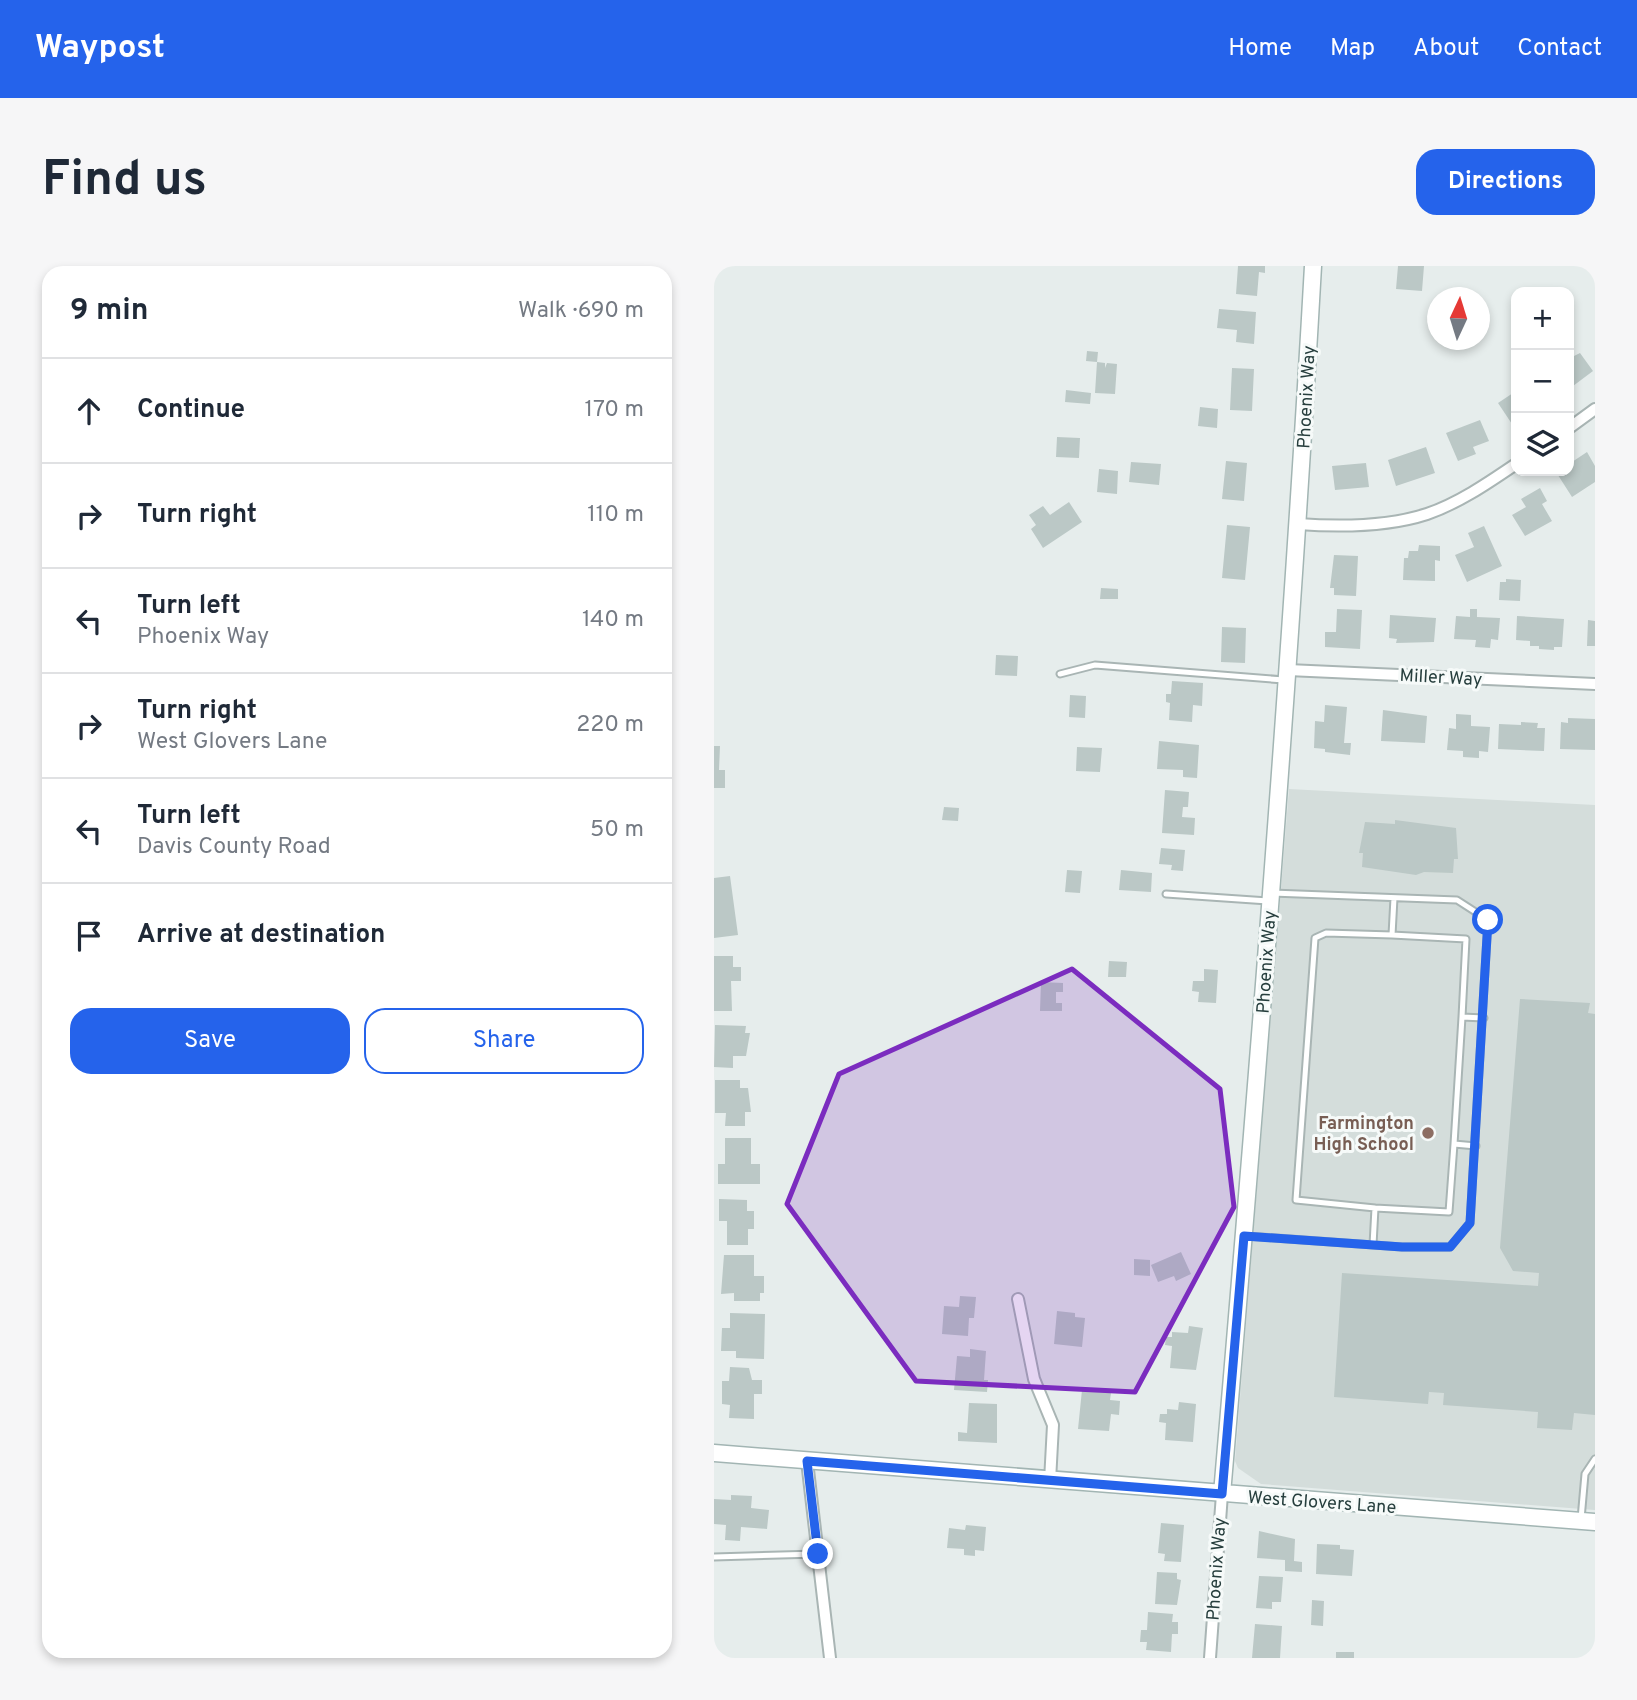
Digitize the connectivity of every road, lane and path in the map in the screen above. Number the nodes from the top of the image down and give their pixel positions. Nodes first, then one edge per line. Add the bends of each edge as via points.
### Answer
1 (1313, 266) edge
2 (1595, 409) edge
3 (1574, 424) edge
4 (1511, 467) edge
5 (1298, 524) junction
6 (1060, 674) dead end
7 (1287, 675) junction
8 (1595, 684) edge
9 (1166, 894) dead end
10 (1271, 897) junction
11 (1394, 898) junction
12 (1392, 935) junction
13 (1462, 1017) junction
14 (1484, 1018) junction
15 (1454, 1144) junction
16 (1476, 1146) junction
17 (1376, 1208) junction
18 (1244, 1236) junction
19 (1373, 1245) junction
20 (1018, 1299) dead end
21 (714, 1453) edge
22 (1595, 1459) edge
23 (807, 1461) junction
24 (1050, 1481) junction
25 (1222, 1494) junction
26 (1588, 1521) edge
27 (818, 1554) junction
28 (714, 1557) edge
29 (830, 1658) edge
30 (1210, 1658) edge

1 - 5 street, Phoenix Way
2 - 3 street
4 - 5 street via 1426,514 1371,524
5 - 7 street, Phoenix Way
6 - 7 lane via 1095,665
7 - 8 street, Miller Way
7 - 10 street, Phoenix Way
9 - 10 lane
10 - 11 lane
10 - 18 street, Phoenix Way
11 - 12 lane
11 - 14 lane via 1457,900 1488,920
12 - 13 lane via 1466,939
12 - 17 lane via 1326,933 1315,938 1296,1200
13 - 14 lane
13 - 15 lane
14 - 16 lane
15 - 16 lane
15 - 17 lane via 1450,1212
16 - 19 lane via 1470,1223 1450,1247
17 - 19 lane
18 - 19 lane
18 - 25 street, Phoenix Way
20 - 24 street via 1034,1379 1053,1425
21 - 23 street, West Glovers Lane
22 - 26 lane via 1585,1474
23 - 24 street, West Glovers Lane
23 - 27 street
24 - 25 street, West Glovers Lane
25 - 26 street, West Glovers Lane
25 - 30 street, Phoenix Way
27 - 28 lane
27 - 29 street

